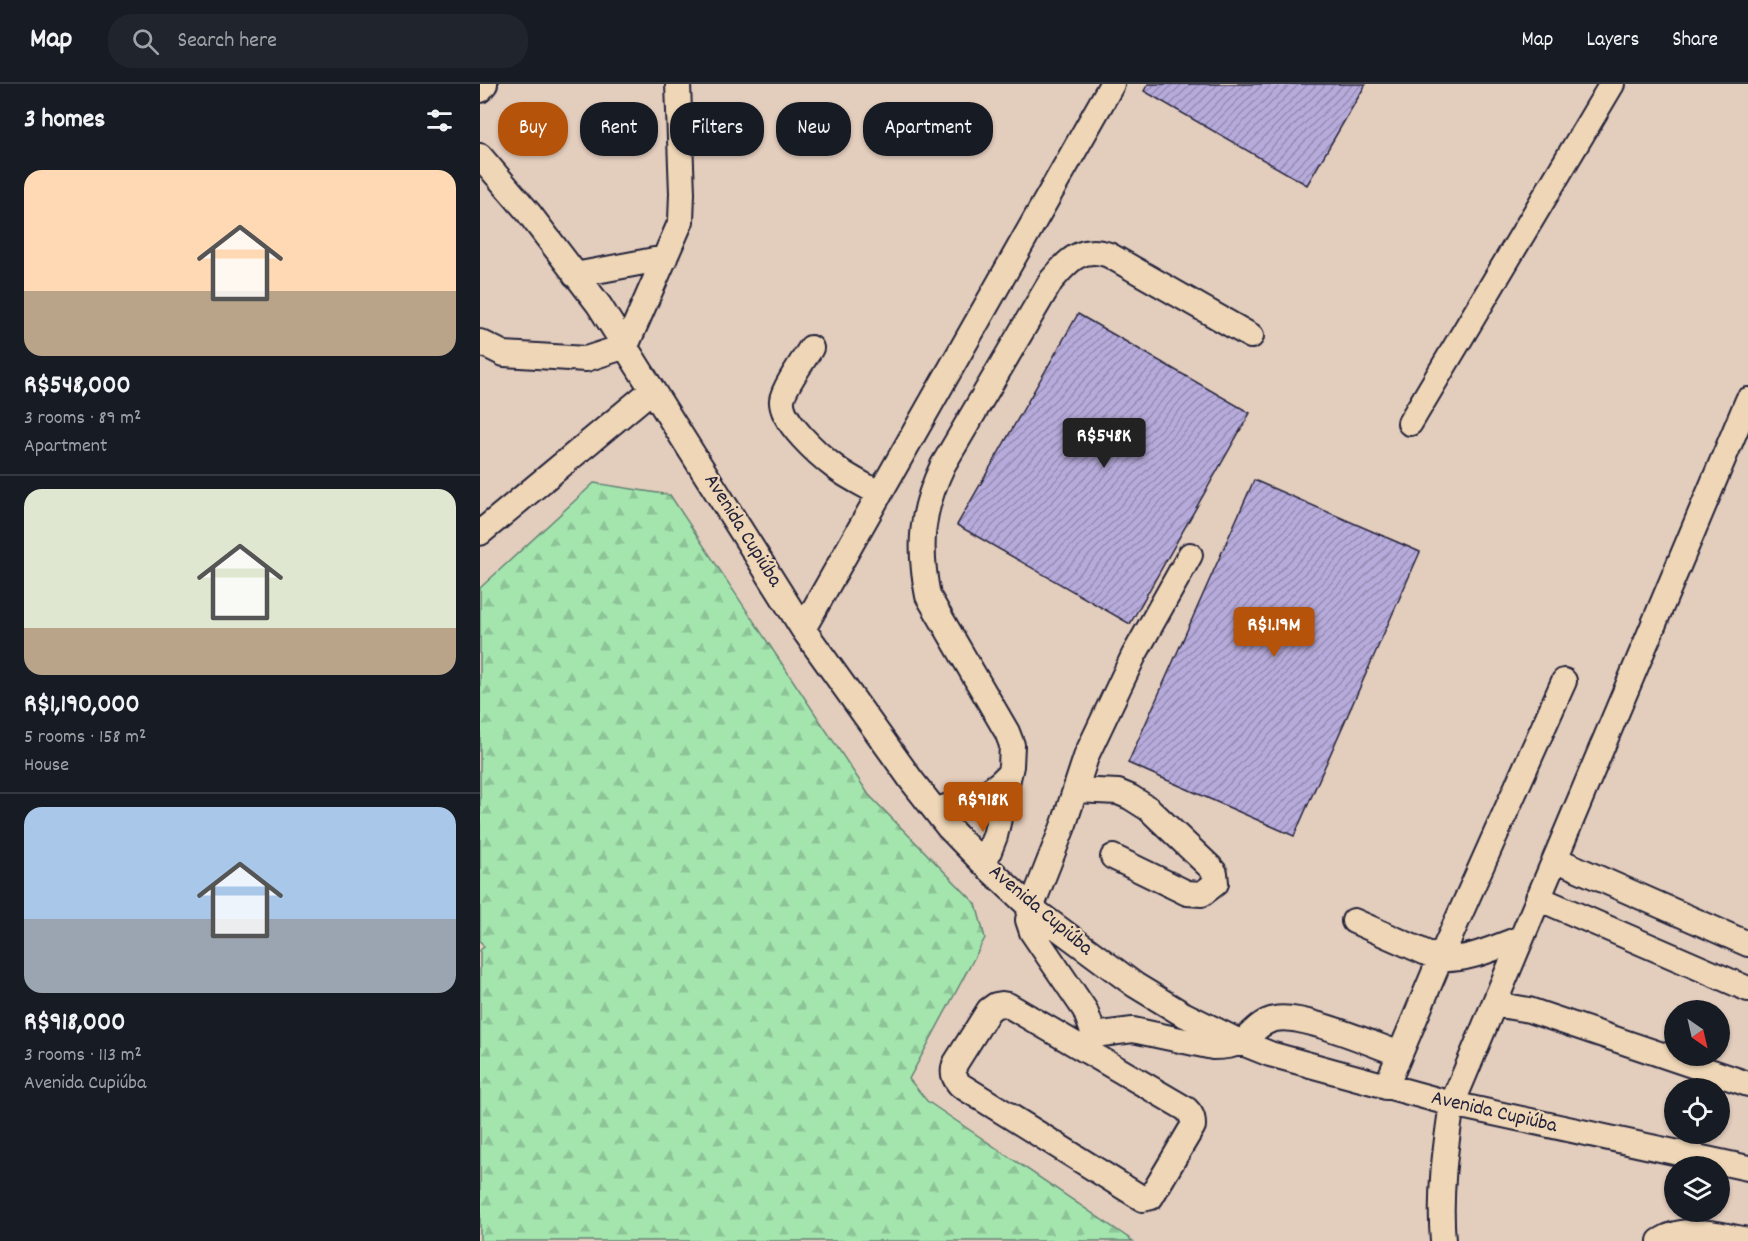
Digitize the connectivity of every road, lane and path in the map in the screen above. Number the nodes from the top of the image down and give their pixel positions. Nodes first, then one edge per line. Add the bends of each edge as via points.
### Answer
1 (485, 84) edge
2 (678, 84) edge
3 (1112, 84) edge
4 (1612, 84) edge
5 (480, 90) edge
6 (480, 156) edge
7 (665, 258) junction
8 (575, 275) junction
9 (1251, 336) dead end
10 (480, 342) edge
11 (626, 346) junction
12 (811, 348) dead end
13 (652, 390) junction
14 (1748, 400) edge
15 (1410, 423) dead end
16 (880, 494) junction
17 (480, 534) edge
18 (1190, 555) dead end
19 (803, 629) junction
20 (1564, 681) dead end
21 (1007, 776) junction
22 (1076, 790) junction
23 (935, 810) junction
24 (1113, 856) dead end
25 (1555, 859) junction
26 (984, 864) junction
27 (1538, 898) junction
28 (1031, 908) junction
29 (1354, 921) dead end
30 (1521, 938) junction
31 (1748, 944) edge
32 (1440, 958) junction
33 (1748, 989) edge
34 (1494, 1004) junction
35 (1240, 1042) junction
36 (1091, 1043) junction
37 (1400, 1054) junction
38 (1748, 1084) edge
39 (1386, 1087) junction
40 (1452, 1104) junction
41 (1748, 1168) edge
42 (1748, 1240) edge
43 (1443, 1241) edge
44 (1660, 1241) edge

1 - 5 street
2 - 7 street via 681,221
3 - 16 street
4 - 15 street
6 - 8 street, Avenida Cupiúba
7 - 8 street
7 - 11 street
8 - 11 street, Avenida Cupiúba
9 - 21 street via 1109,255 1089,251 1066,264 1051,281 943,465 924,518 923,573 928,596 1007,732 1012,745
10 - 11 street via 504,354 586,359
11 - 13 street, Avenida Cupiúba
12 - 16 street via 783,394 782,409 822,457
13 - 17 street
13 - 19 street, Avenida Cupiúba
14 - 25 street
16 - 19 street
18 - 22 street via 1134,655 1087,754
19 - 23 street, Avenida Cupiúba
20 - 32 street
21 - 23 street via 981,797
21 - 26 street via 995,836
22 - 24 street via 1118,792 1149,809 1210,867 1216,883 1202,894 1187,893
22 - 28 street
23 - 26 street, Avenida Cupiúba
25 - 27 street
25 - 31 street
26 - 28 street, Avenida Cupiúba
27 - 30 street
27 - 33 street
28 - 35 street, Avenida Cupiúba via 1135,985 1180,1013
28 - 36 street via 1028,920 1032,932 1085,1010
29 - 32 street
30 - 32 street via 1451,960
30 - 34 street
32 - 37 street
34 - 38 street via 1529,1010
34 - 40 street
35 - 36 street via 1213,1047 1133,1030
35 - 37 street via 1259,1024 1277,1018 1302,1019
35 - 39 street, Avenida Cupiúba
36 - 36 street via 1186,1109 1193,1119 1193,1126 1154,1194 1147,1199 960,1085 953,1076 956,1064 996,1005 1008,1005
37 - 39 street
39 - 40 street, Avenida Cupiúba
40 - 41 street, Avenida Cupiúba
40 - 43 street via 1443,1167
42 - 44 street via 1685,1231

